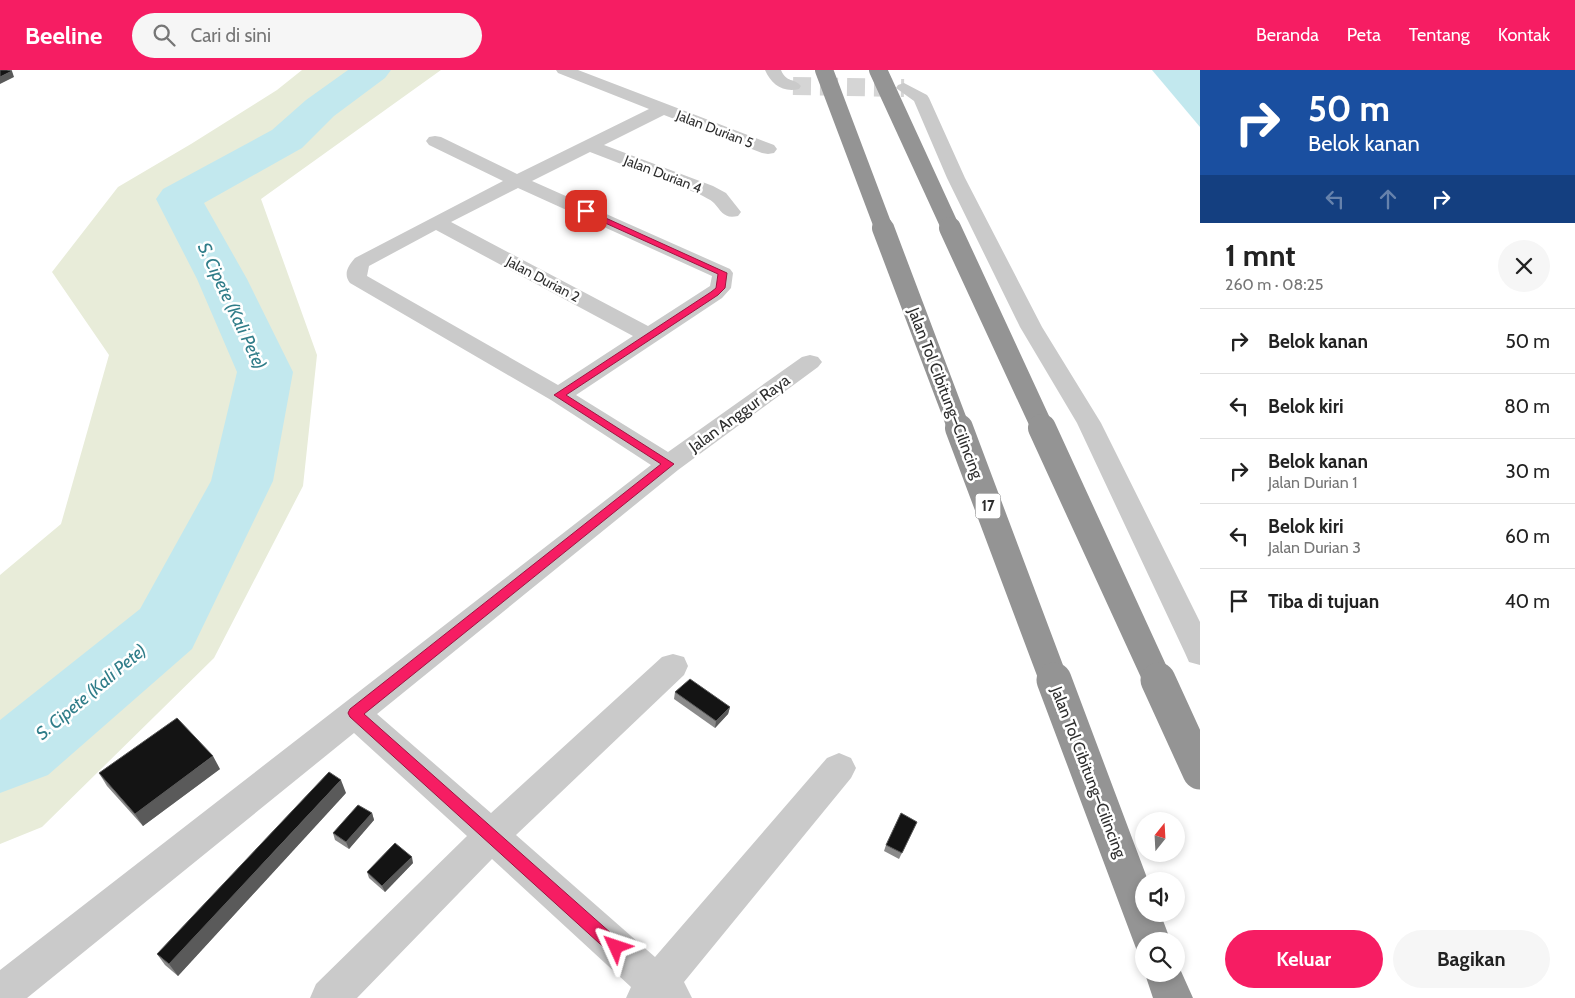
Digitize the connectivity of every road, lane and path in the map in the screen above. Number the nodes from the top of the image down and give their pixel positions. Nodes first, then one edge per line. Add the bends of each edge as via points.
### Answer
1 (564, 70) edge
2 (772, 70) edge
3 (824, 70) edge
4 (878, 70) edge
5 (793, 86) tunnel mouth
6 (904, 88) tunnel mouth
7 (662, 108) junction
8 (435, 141) dead end
9 (589, 145) junction
10 (768, 150) dead end
11 (517, 180) junction
12 (731, 212) dead end
13 (436, 222) junction
14 (649, 336) junction
15 (810, 362) dead end
16 (559, 395) junction
17 (669, 464) junction
18 (1200, 653) edge
19 (673, 666) dead end
20 (354, 713) junction
21 (839, 768) dead end
22 (1200, 772) edge
23 (492, 836) junction
24 (1149, 932) edge
25 (1167, 982) edge
26 (659, 994) edge
27 (0, 995) edge
28 (330, 998) edge
29 (1174, 998) edge

1 - 7 street, Jalan Durian 5
2 - 5 street via 783,85
3 - 24 highway, Jalan Tol Cibitung–Cilincing / 17, bridge
4 - 22 highway, bridge
6 - 18 street via 921,98 960,187 1031,327 1089,423
7 - 9 street
7 - 10 street, Jalan Durian 5
8 - 11 street
9 - 11 street
9 - 12 street, Jalan Durian 4 via 719,196
11 - 13 street
11 - 14 street via 722,273 720,288
13 - 14 street, Jalan Durian 2
13 - 16 street via 362,262 357,267 358,279
14 - 16 street
15 - 17 street, Jalan Anggur Raya
16 - 17 street
17 - 20 street, Jalan Anggur Raya
19 - 23 street
20 - 23 street
20 - 27 street, Jalan Anggur Raya
21 - 26 street
23 - 26 street
23 - 28 street
25 - 29 highway

